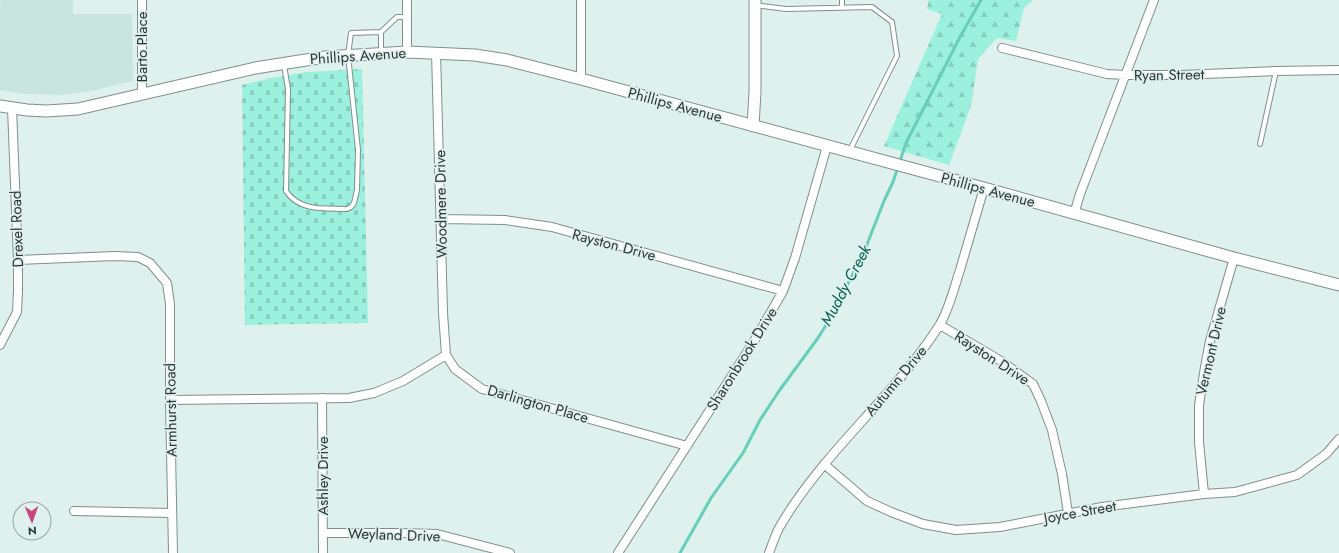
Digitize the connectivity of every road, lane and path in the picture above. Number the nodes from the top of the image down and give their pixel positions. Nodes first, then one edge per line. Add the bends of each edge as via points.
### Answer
1 (142, 0) edge
2 (407, 0) edge
3 (580, 0) edge
4 (842, 0) edge
5 (1154, 0) edge
6 (755, 3) edge
7 (842, 8) junction
8 (407, 17) junction
9 (381, 32) junction
10 (1002, 48) dead end
11 (407, 52) junction
12 (436, 52) junction
13 (381, 53) junction
14 (348, 55) junction
15 (284, 63) junction
16 (1339, 70) edge
17 (1276, 71) junction
18 (1126, 75) junction
19 (581, 79) junction
20 (142, 95) junction
21 (0, 106) edge
22 (12, 108) junction
23 (753, 126) junction
24 (1260, 144) dead end
25 (827, 146) junction
26 (849, 152) junction
27 (984, 188) junction
28 (1074, 214) junction
29 (442, 219) junction
30 (1234, 258) junction
31 (18, 260) junction
32 (1339, 285) edge
33 (784, 291) junction
34 (940, 324) junction
35 (0, 345) edge
36 (446, 355) junction
37 (322, 398) junction
38 (170, 400) junction
39 (1339, 439) edge
40 (687, 446) junction
41 (824, 464) junction
42 (1204, 494) junction
43 (74, 511) dead end
44 (172, 513) junction
45 (1068, 513) junction
46 (323, 533) junction
47 (172, 553) edge
48 (323, 553) edge
49 (510, 553) edge
50 (618, 553) edge
51 (769, 553) edge

1 - 20 street, Barto Place
2 - 8 street
3 - 19 street
4 - 7 lane
5 - 18 street
6 - 7 lane via 786,9
6 - 23 street
7 - 26 lane via 872,7 892,22 898,56
8 - 9 lane via 397,17
8 - 11 street
9 - 13 lane
9 - 14 lane via 351,33
10 - 18 street, Ryan Street via 1108,74
11 - 12 street, Phillips Avenue
11 - 13 street, Phillips Avenue
12 - 19 street, Phillips Avenue via 494,58
12 - 29 street, Woodmere Drive
13 - 14 street, Phillips Avenue
14 - 15 street, Phillips Avenue
14 - 15 lane via 358,150 357,190 354,203 347,209 306,206 290,197 286,191 288,89
15 - 20 street, Phillips Avenue
16 - 17 street, Ryan Street
17 - 18 street, Ryan Street via 1181,76
17 - 24 lane
18 - 28 street
19 - 23 street, Phillips Avenue
20 - 22 street, Phillips Avenue via 78,109 46,111
21 - 22 street, Phillips Avenue
22 - 31 street, Drexel Road
23 - 25 street, Phillips Avenue
25 - 26 street, Phillips Avenue
25 - 33 street, Sharonbrook Drive
26 - 27 street, Phillips Avenue
27 - 28 street, Phillips Avenue
27 - 34 street, Autumn Drive via 955,285
28 - 30 street, Phillips Avenue
29 - 33 street, Rayston Drive via 505,220 552,227
29 - 36 street, Woodmere Drive
30 - 32 street, Phillips Avenue
30 - 42 street, Vermont Drive via 1210,341 1199,405 1199,442
31 - 35 street, Drexel Road via 17,312
31 - 38 street, Armhurst Road via 115,256 138,257 150,263 167,283 170,304
33 - 40 street, Sharonbrook Drive
34 - 41 street, Autumn Drive via 916,360
34 - 45 street, Rayston Drive via 1033,384 1052,430
36 - 37 street via 403,381 374,393 349,398
36 - 40 street, Darlington Place via 455,369 482,389
37 - 38 street
37 - 46 street, Ashley Drive
38 - 44 street, Armhurst Road
39 - 42 street, Joyce Street via 1326,454 1297,475 1235,492
40 - 50 street, Sharonbrook Drive
41 - 45 street, Joyce Street via 868,501 923,524 956,530 1000,527
41 - 51 street, Autumn Drive via 778,529
42 - 45 street, Joyce Street
43 - 44 street
44 - 47 street, Armhurst Road
46 - 48 street, Ashley Drive
46 - 49 street, Weyland Drive via 437,534

